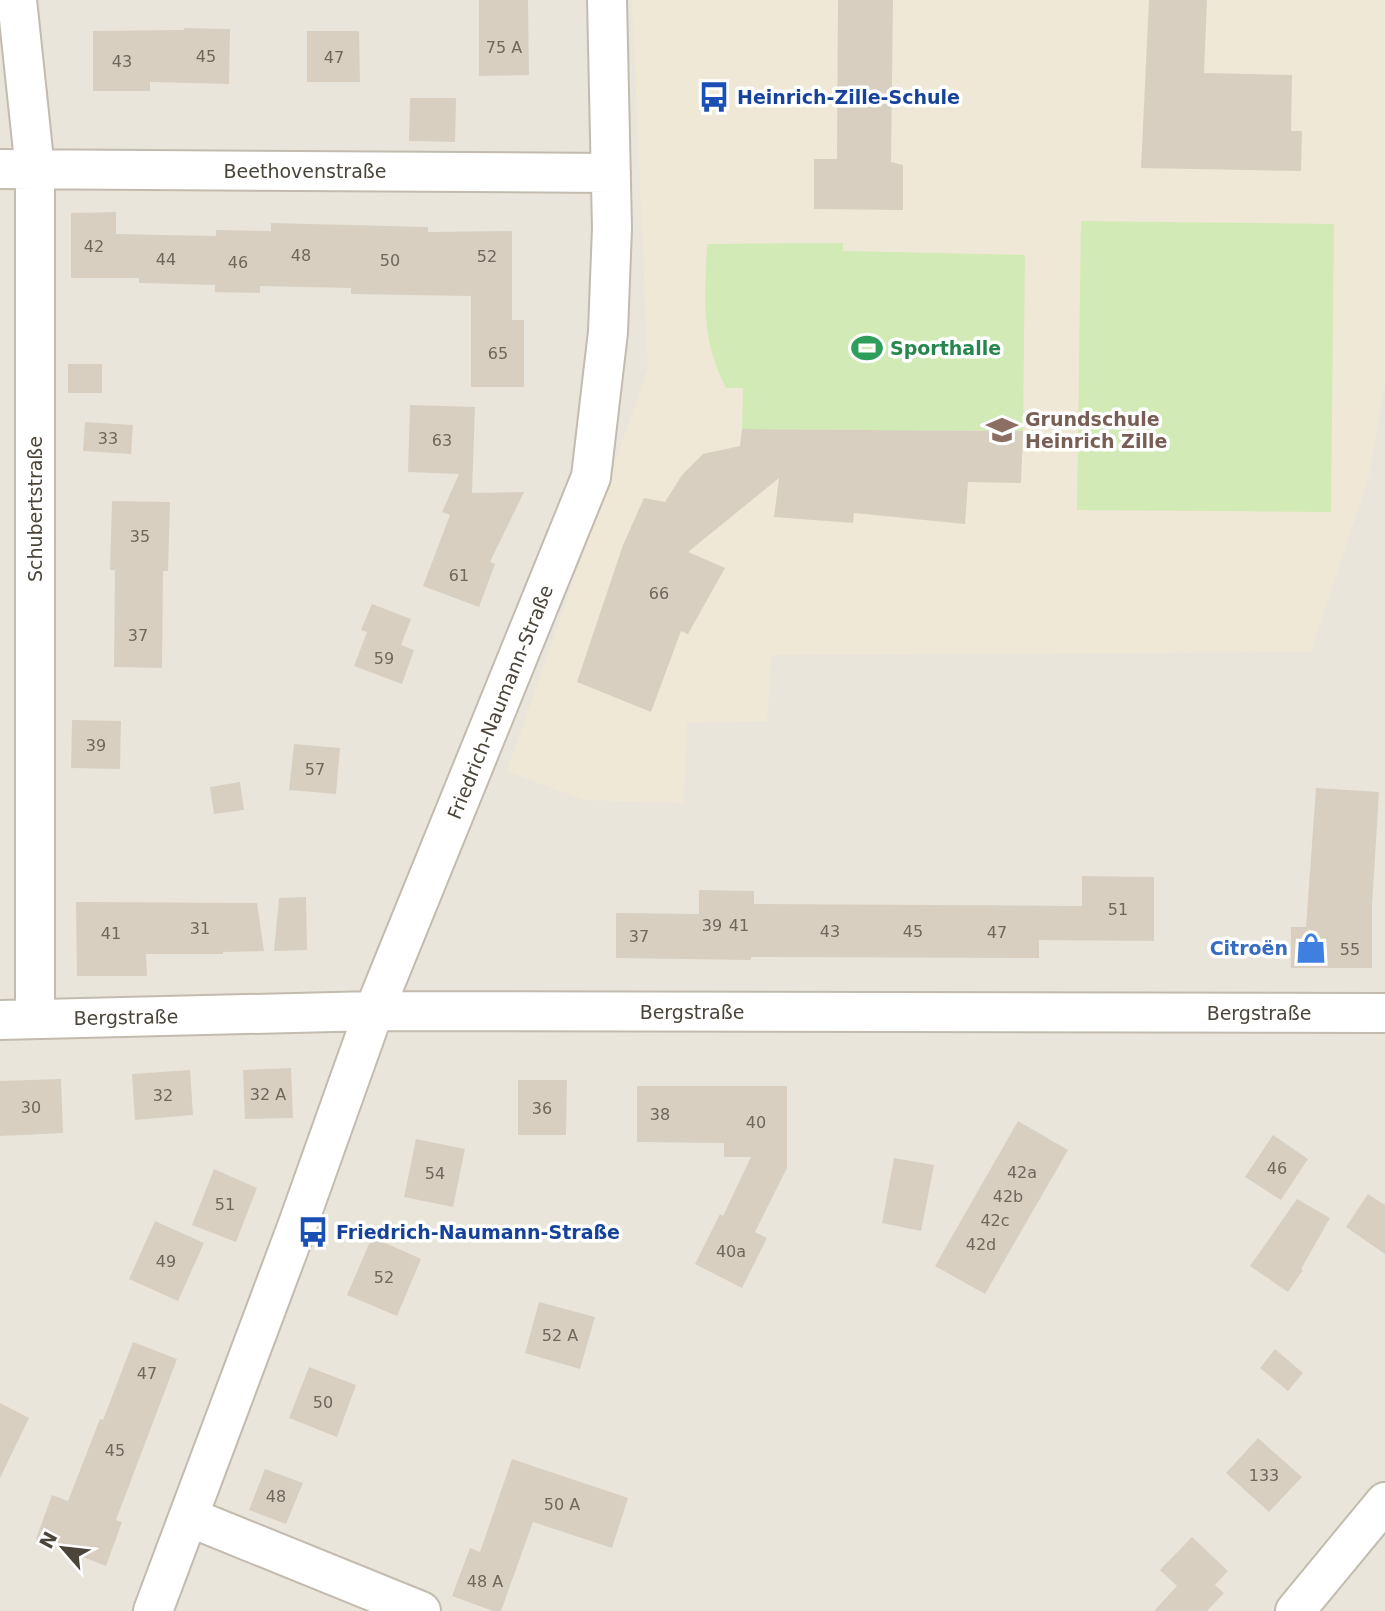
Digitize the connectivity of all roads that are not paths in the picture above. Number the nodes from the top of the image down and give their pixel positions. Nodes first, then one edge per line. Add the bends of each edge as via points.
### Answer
1 (17, 0) edge
2 (607, 0) edge
3 (18, 169) edge
4 (611, 173) junction
5 (374, 1011) junction
6 (1385, 1013) edge
7 (18, 1019) edge
8 (1385, 1502) edge
9 (189, 1517) junction
10 (1372, 1541) edge
11 (153, 1611) edge
12 (421, 1611) edge
13 (1295, 1611) edge

1 - 3 street, Schubertstraße
2 - 4 street, Friedrich-Naumann-Straße
3 - 4 street, Beethovenstraße
3 - 7 street, Schubertstraße
4 - 5 street, Friedrich-Naumann-Straße via 608,332 591,477
5 - 6 street, Bergstraße
5 - 7 street, Bergstraße
5 - 9 street, Friedrich-Naumann-Straße
8 - 10 street
9 - 11 street, Friedrich-Naumann-Straße
9 - 12 street
10 - 13 street

